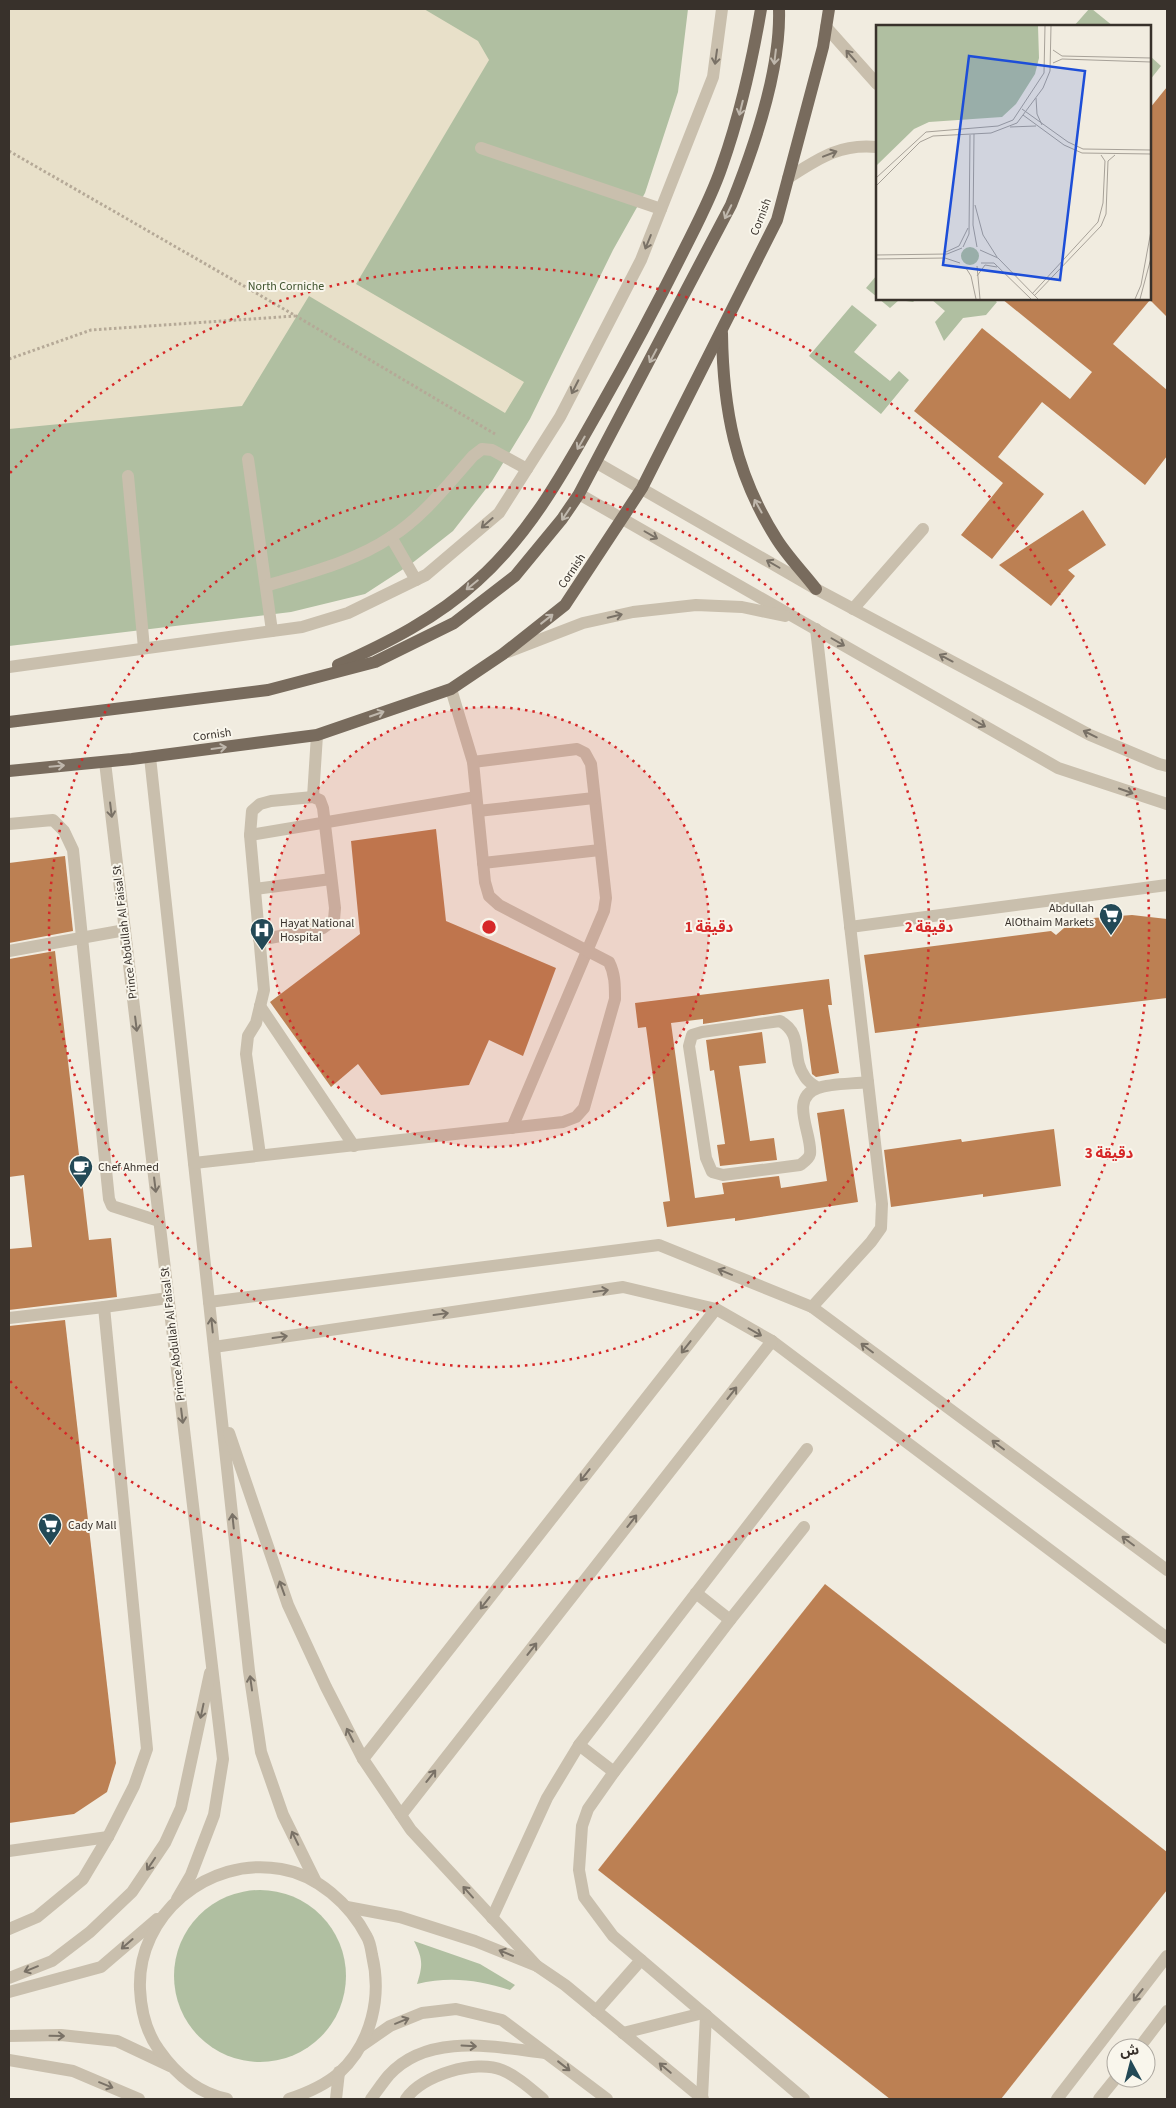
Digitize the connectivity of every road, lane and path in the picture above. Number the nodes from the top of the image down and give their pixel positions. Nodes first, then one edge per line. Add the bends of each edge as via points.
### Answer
1 (722, 9) edge
2 (762, 9) edge
3 (779, 9) edge
4 (829, 9) edge
5 (826, 27) junction
6 (876, 83) edge
7 (876, 147) edge
8 (481, 148) dead end
9 (9, 151) edge
10 (788, 178) junction
11 (661, 209) junction
12 (296, 316) junction
13 (722, 331) junction
14 (9, 359) edge
15 (500, 437) dead end
16 (248, 459) dead end
17 (597, 463) junction
18 (527, 470) junction
19 (128, 476) dead end
20 (642, 488) junction
21 (579, 494) junction
22 (623, 519) junction
23 (923, 529) dead end
24 (392, 537) junction
25 (416, 580) junction
26 (266, 586) junction
27 (816, 589) junction
28 (853, 608) junction
29 (796, 619) junction
30 (816, 629) junction
31 (272, 631) junction
32 (144, 648) junction
33 (503, 654) junction
34 (9, 667) edge
35 (312, 678) junction
36 (451, 689) junction
37 (9, 722) edge
38 (317, 735) junction
39 (150, 757) junction
40 (105, 762) junction
41 (473, 762) junction
42 (1167, 766) edge
43 (9, 771) edge
44 (314, 797) junction
45 (476, 797) junction
46 (594, 798) junction
47 (1167, 804) edge
48 (478, 811) junction
49 (324, 821) junction
50 (9, 824) edge
51 (250, 835) junction
52 (600, 850) junction
53 (483, 864) junction
54 (331, 879) junction
55 (1167, 885) edge
56 (255, 889) junction
57 (850, 927) junction
58 (125, 930) junction
59 (82, 938) junction
60 (259, 940) junction
61 (588, 950) junction
62 (9, 951) edge
63 (260, 1006) junction
64 (868, 1082) junction
65 (818, 1088) junction
66 (512, 1128) junction
67 (354, 1146) junction
68 (260, 1155) junction
69 (194, 1163) junction
70 (159, 1221) junction
71 (168, 1298) junction
72 (209, 1302) junction
73 (104, 1307) junction
74 (812, 1307) junction
75 (716, 1309) junction
76 (9, 1318) edge
77 (772, 1342) junction
78 (214, 1347) junction
79 (221, 1407) junction
80 (807, 1449) dead end
81 (804, 1527) dead end
82 (1167, 1570) edge
83 (696, 1593) junction
84 (730, 1620) junction
85 (1167, 1638) edge
86 (212, 1664) junction
87 (579, 1745) junction
88 (363, 1759) junction
89 (614, 1772) junction
90 (401, 1815) junction
91 (108, 1837) junction
92 (9, 1851) edge
93 (316, 1882) junction
94 (177, 1899) junction
95 (347, 1907) junction
96 (164, 1912) junction
97 (492, 1918) junction
98 (9, 1929) edge
99 (1167, 1956) edge
100 (641, 1960) junction
101 (537, 1966) junction
102 (9, 1978) edge
103 (9, 1992) edge
104 (596, 2011) junction
105 (1167, 2011) edge
106 (704, 2014) junction
107 (623, 2033) junction
108 (9, 2036) edge
109 (1147, 2038) edge
110 (361, 2046) junction
111 (548, 2054) junction
112 (9, 2060) edge
113 (171, 2066) junction
114 (339, 2072) junction
115 (1108, 2088) edge
116 (139, 2099) edge
117 (223, 2099) edge
118 (289, 2099) edge
119 (336, 2099) edge
120 (371, 2099) edge
121 (406, 2099) edge
122 (543, 2099) edge
123 (607, 2099) edge
124 (702, 2099) edge
125 (804, 2099) edge
126 (1057, 2099) edge
127 (1099, 2099) edge

1 -> 11 street via 713,77
2 -> 35 main road via 740,112 721,169 634,350 558,482 514,541 477,581 437,612 380,646
3 -> 17 main road via 773,72 748,162 731,205
4 - 5 main road, Cornish
6 -> 5 street
5 - 10 main road, Cornish
10 -> 7 street via 827,153 861,145
8 - 11 street
9 - 12 path
10 - 13 main road, Cornish via 778,220
11 -> 18 street via 640,260 565,408
12 - 14 path via 91,330
12 - 15 path
13 - 20 main road, Cornish
27 -> 13 main road via 776,539 750,491 727,409
16 - 26 street
17 - 20 street
17 - 21 main road
18 - 24 street via 492,450 482,449 426,509
18 -> 25 street via 499,513
19 - 32 street
20 - 22 main road, Cornish
27 -> 20 street
21 - 22 street
21 -> 35 main road via 515,576 454,624 375,662
22 -> 29 street
33 -> 22 main road, Cornish via 565,605
23 - 28 street
24 - 25 street
24 - 26 street via 344,562
25 - 31 street via 348,613 302,627
26 - 31 street
27 - 28 street
42 -> 28 street via 1090,735
29 - 30 street
33 -> 29 street via 583,623 633,612 696,605 742,607
30 -> 47 street via 1058,768
30 - 57 street
31 - 32 street
32 - 34 street
33 - 36 main road, Cornish
35 - 37 main road via 268,690
38 -> 36 main road, Cornish
36 - 41 street
39 -> 38 main road, Cornish
38 - 44 street
39 - 40 main road, Cornish
39 - 69 street
43 -> 40 main road, Cornish
40 -> 58 street, Prince Abdullah Al Faisal St
41 - 45 street
41 - 46 street via 577,750 586,753 591,764
44 - 49 street via 320,800
44 - 51 street via 260,804 252,812
45 - 48 street
45 - 49 street
46 - 48 street
46 - 52 street
48 - 53 street
49 - 51 street
49 - 54 street
50 - 59 street via 53,820 64,830 73,850
51 - 56 street
52 - 53 street
52 - 61 street via 606,898
53 - 61 street via 489,896 500,905
54 - 56 street
54 - 60 street via 334,920 323,928
55 - 57 street
56 - 60 street
57 - 64 street
58 - 59 street
58 -> 70 street, Prince Abdullah Al Faisal St
59 - 62 street
59 - 70 street via 109,1199 112,1206
60 - 63 street via 264,990
61 - 66 street
61 - 66 street via 609,962 616,983 615,999 584,1108 576,1117 563,1122
63 - 67 street
63 - 68 street via 256,1023 248,1036 246,1054
64 - 65 street
64 - 74 street via 882,1204 880,1228
65 - 65 street via 807,1096 804,1104 810,1154 806,1161 800,1165 723,1175 712,1172 706,1158 689,1046 692,1035 780,1021 793,1032 801,1071
66 - 67 street
67 - 68 street
68 - 69 street
69 - 72 street
70 - 71 street, Prince Abdullah Al Faisal St
71 - 73 street
71 -> 86 street, Prince Abdullah Al Faisal St
74 -> 72 street via 659,1245
78 -> 72 street
73 - 76 street
73 - 91 street via 147,1749 134,1786
82 -> 74 street
75 -> 77 street
78 -> 75 street via 623,1287
75 -> 88 street
77 - 85 street
90 -> 77 street
78 - 79 street
88 -> 79 street via 288,1606
93 -> 79 street via 284,1815 261,1752 249,1671
80 - 83 street
81 - 84 street
83 - 84 street
83 - 87 street
84 - 89 street
86 - 94 street, Prince Abdullah Al Faisal St via 223,1759 214,1815 191,1875
86 -> 102 street via 181,1808 165,1843 132,1892 90,1932 52,1961
87 - 89 street
87 - 97 street via 538,1814
88 - 90 street
89 - 100 street via 588,1809 582,1826 578,1870 584,1897 598,1918
97 -> 90 street
91 - 92 street
91 - 98 street via 83,1879 37,1917
93 - 94 street via 281,1869 244,1868 208,1878
93 - 95 street
94 - 96 street
101 -> 95 street via 475,1941 400,1917
95 - 110 street via 368,1938 377,1974 375,2011
96 -> 103 street via 100,1967
96 - 113 street via 148,1941 139,1974 141,2007 152,2039
97 - 101 street
99 -> 126 street
100 - 104 street
100 - 106 street
101 - 104 street
104 - 107 street
105 - 109 street
106 - 107 street
106 - 124 street
106 - 125 street
124 -> 107 street
108 -> 113 street via 117,2040
110 -> 111 street via 390,2026 422,2013 456,2009 502,2020
110 - 114 street
120 -> 111 street via 390,2074 418,2054 451,2045
111 -> 123 street
112 -> 116 street via 73,2072
113 - 117 street via 193,2085
114 - 118 street via 313,2091
114 - 119 street
115 - 127 street
121 - 122 street via 430,2080 453,2069 478,2065 502,2069

